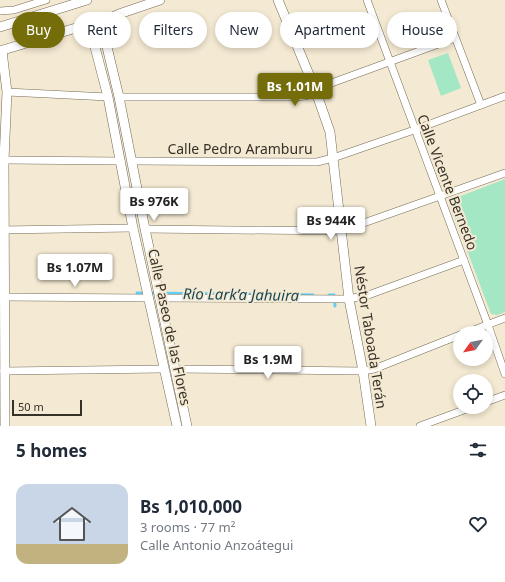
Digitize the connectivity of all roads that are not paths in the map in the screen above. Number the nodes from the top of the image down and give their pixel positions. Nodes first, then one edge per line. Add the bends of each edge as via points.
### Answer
1 (46, 0) edge
2 (87, 0) edge
3 (160, 0) edge
4 (278, 0) edge
5 (367, 0) edge
6 (441, 0) edge
7 (0, 11) edge
8 (124, 12) edge
9 (445, 12) edge
10 (0, 27) edge
11 (73, 29) edge
12 (457, 43) edge
13 (95, 48) edge
14 (108, 48) edge
15 (428, 48) edge
16 (1, 51) edge
17 (389, 62) junction
18 (315, 89) junction
19 (7, 92) junction
20 (505, 96) edge
21 (108, 97) junction
22 (120, 97) junction
23 (481, 105) junction
24 (414, 130) junction
25 (333, 158) junction
26 (4, 160) junction
27 (121, 161) junction
28 (133, 161) junction
29 (505, 173) edge
30 (440, 195) junction
31 (133, 228) junction
32 (145, 229) junction
33 (2, 230) edge
34 (341, 231) junction
35 (464, 260) junction
36 (2, 297) edge
37 (149, 298) junction
38 (159, 298) junction
39 (349, 299) junction
40 (505, 318) edge
41 (488, 325) junction
42 (453, 338) edge
43 (174, 369) junction
44 (164, 370) junction
45 (4, 371) junction
46 (363, 371) junction
47 (505, 374) edge
48 (505, 395) edge
49 (493, 399) edge
50 (453, 414) edge
51 (5, 426) edge
52 (177, 426) edge
53 (187, 426) edge
54 (371, 426) edge
55 (420, 426) edge

1 - 7 street via 14,10
2 - 10 street
3 - 8 street
4 - 18 street, Néstor Taboada Terán
5 - 17 street, Calle Vicente Bernedo
6 - 9 street
11 - 16 street
12 - 23 street
13 - 21 street, Calle Paseo de las Flores
14 - 22 street, Calle Paseo de las Flores
15 - 17 street
16 - 19 street
17 - 18 street
17 - 24 street, Calle Vicente Bernedo
18 - 22 street via 306,96 294,97
18 - 25 street, Néstor Taboada Terán via 330,132
19 - 21 street
19 - 26 street
20 - 23 street, Calle Pedro Aramburu
21 - 22 street
21 - 27 street, Calle Paseo de las Flores
22 - 28 street, Calle Paseo de las Flores
23 - 24 street, Calle Pedro Aramburu
24 - 25 street, Calle Pedro Aramburu
24 - 30 street, Calle Vicente Bernedo
25 - 28 street, Calle Pedro Aramburu via 317,162
25 - 34 street, Néstor Taboada Terán
26 - 27 street
26 - 33 street
27 - 28 street
27 - 31 street, Calle Paseo de las Flores
28 - 32 street, Calle Paseo de las Flores
29 - 30 street
30 - 34 street
30 - 35 street, Calle Vicente Bernedo
31 - 32 street
31 - 33 street
31 - 37 street, Calle Paseo de las Flores
32 - 34 street
32 - 38 street, Calle Paseo de las Flores
33 - 36 street
34 - 39 street, Néstor Taboada Terán
35 - 39 street via 371,294
35 - 41 street, Calle Vicente Bernedo
36 - 37 street
36 - 45 street
37 - 38 street
37 - 44 street, Calle Paseo de las Flores
38 - 39 street
38 - 43 street, Calle Paseo de las Flores
39 - 46 street, Néstor Taboada Terán
40 - 41 street
41 - 47 street, Calle Vicente Bernedo
42 - 46 street
43 - 44 street
43 - 46 street
43 - 53 street, Calle Paseo de las Flores
44 - 45 street
44 - 52 street, Calle Paseo de las Flores
45 - 51 street
46 - 54 street, Néstor Taboada Terán
48 - 49 street
50 - 55 street

